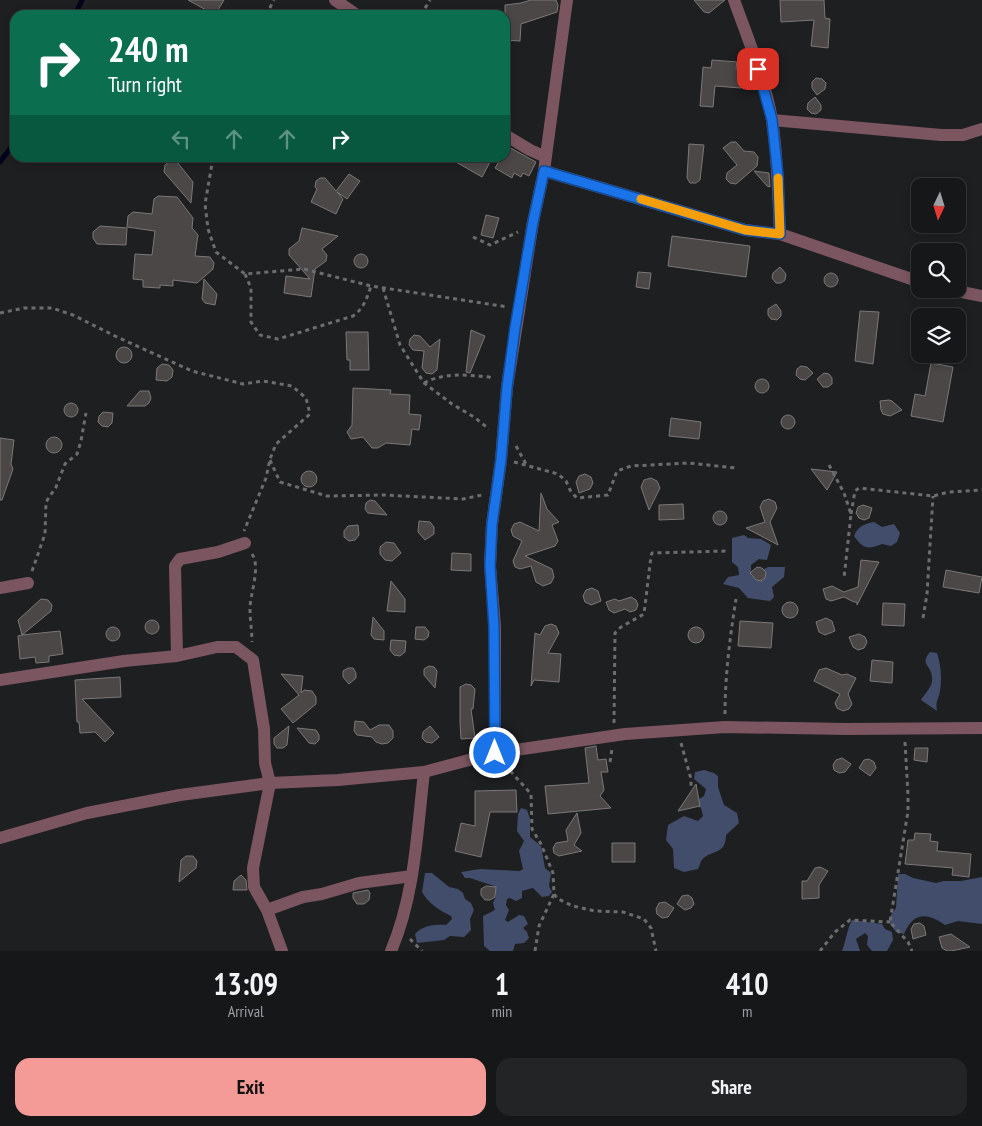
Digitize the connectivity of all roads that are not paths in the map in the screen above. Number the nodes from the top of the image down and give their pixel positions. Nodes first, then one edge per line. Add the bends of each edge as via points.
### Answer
1 (335, 0) edge
2 (567, 0) edge
3 (734, 0) edge
4 (350, 10) edge
5 (772, 120) junction
6 (982, 129) edge
7 (510, 138) edge
8 (546, 157) junction
9 (544, 171) junction
10 (780, 234) junction
11 (911, 279) edge
12 (966, 293) edge
13 (982, 296) edge
14 (245, 543) road end
15 (28, 583) road end
16 (0, 588) edge
17 (177, 656) junction
18 (0, 680) edge
19 (982, 728) edge
20 (495, 753) junction
21 (424, 772) junction
22 (270, 783) junction
23 (0, 838) edge
24 (412, 876) junction
25 (267, 910) junction
26 (282, 951) edge
27 (391, 951) edge

1 - 4 street
2 - 8 street
3 - 5 street
5 - 6 street via 941,135
5 - 10 street
7 - 8 street
8 - 9 street
9 - 10 street via 745,230
9 - 20 street via 518,309 492,524 490,566
10 - 11 street
12 - 13 street
14 - 17 street via 177,562
15 - 16 street
17 - 18 street
17 - 22 street via 217,647 236,647 254,660
19 - 20 street via 725,727 614,736
20 - 21 street
21 - 22 street
21 - 24 street
22 - 23 street via 180,795 87,813
22 - 25 street via 254,868 254,887
24 - 25 street via 359,883
24 - 27 street via 400,930
25 - 26 street

